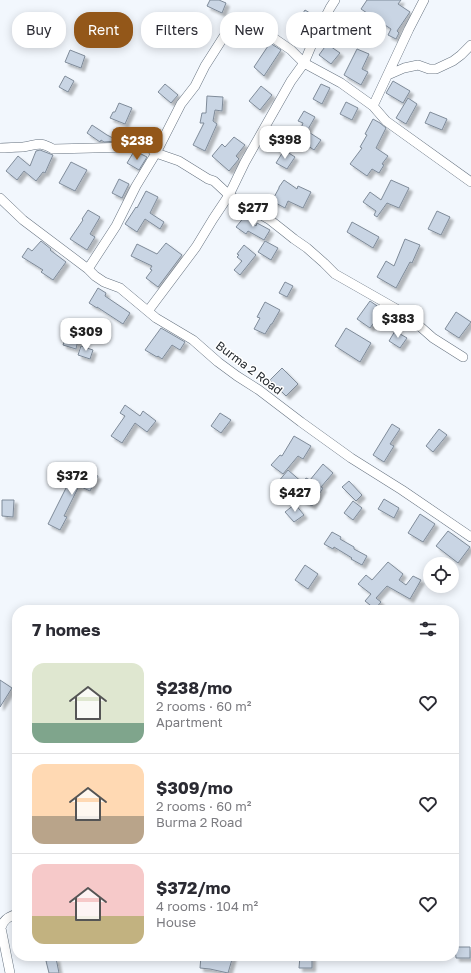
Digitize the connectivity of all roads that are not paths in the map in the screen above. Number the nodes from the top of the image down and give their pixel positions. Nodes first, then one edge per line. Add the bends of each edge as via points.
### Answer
1 (335, 0) edge
2 (424, 0) edge
3 (471, 45) edge
4 (471, 54) edge
5 (461, 55) junction
6 (304, 63) junction
7 (388, 75) junction
8 (373, 106) junction
9 (0, 148) edge
10 (156, 152) junction
11 (471, 182) edge
12 (230, 194) junction
13 (0, 198) edge
14 (88, 269) junction
15 (148, 311) junction
16 (463, 357) dead end
17 (471, 537) edge
18 (12, 916) edge
19 (10, 973) edge

1 - 6 street
2 - 7 street
3 - 5 street
4 - 5 street
5 - 7 street via 436,69 418,65
6 - 8 street via 341,83
6 - 10 street via 291,50 259,28 248,22 234,22 181,104
6 - 12 street via 245,162
7 - 8 street
8 - 11 street via 386,121
9 - 10 street via 36,144 53,149 133,147 150,148
10 - 12 street via 179,161 214,181
10 - 14 street via 116,226
12 - 15 street via 196,247
12 - 16 street via 284,230 335,274 407,315 433,338
13 - 14 street, Burma 2 Road via 23,220
14 - 15 street, Burma 2 Road via 104,282 120,288
15 - 17 street, Burma 2 Road via 193,340 218,362 345,453
18 - 19 street via 2,923 1,928

